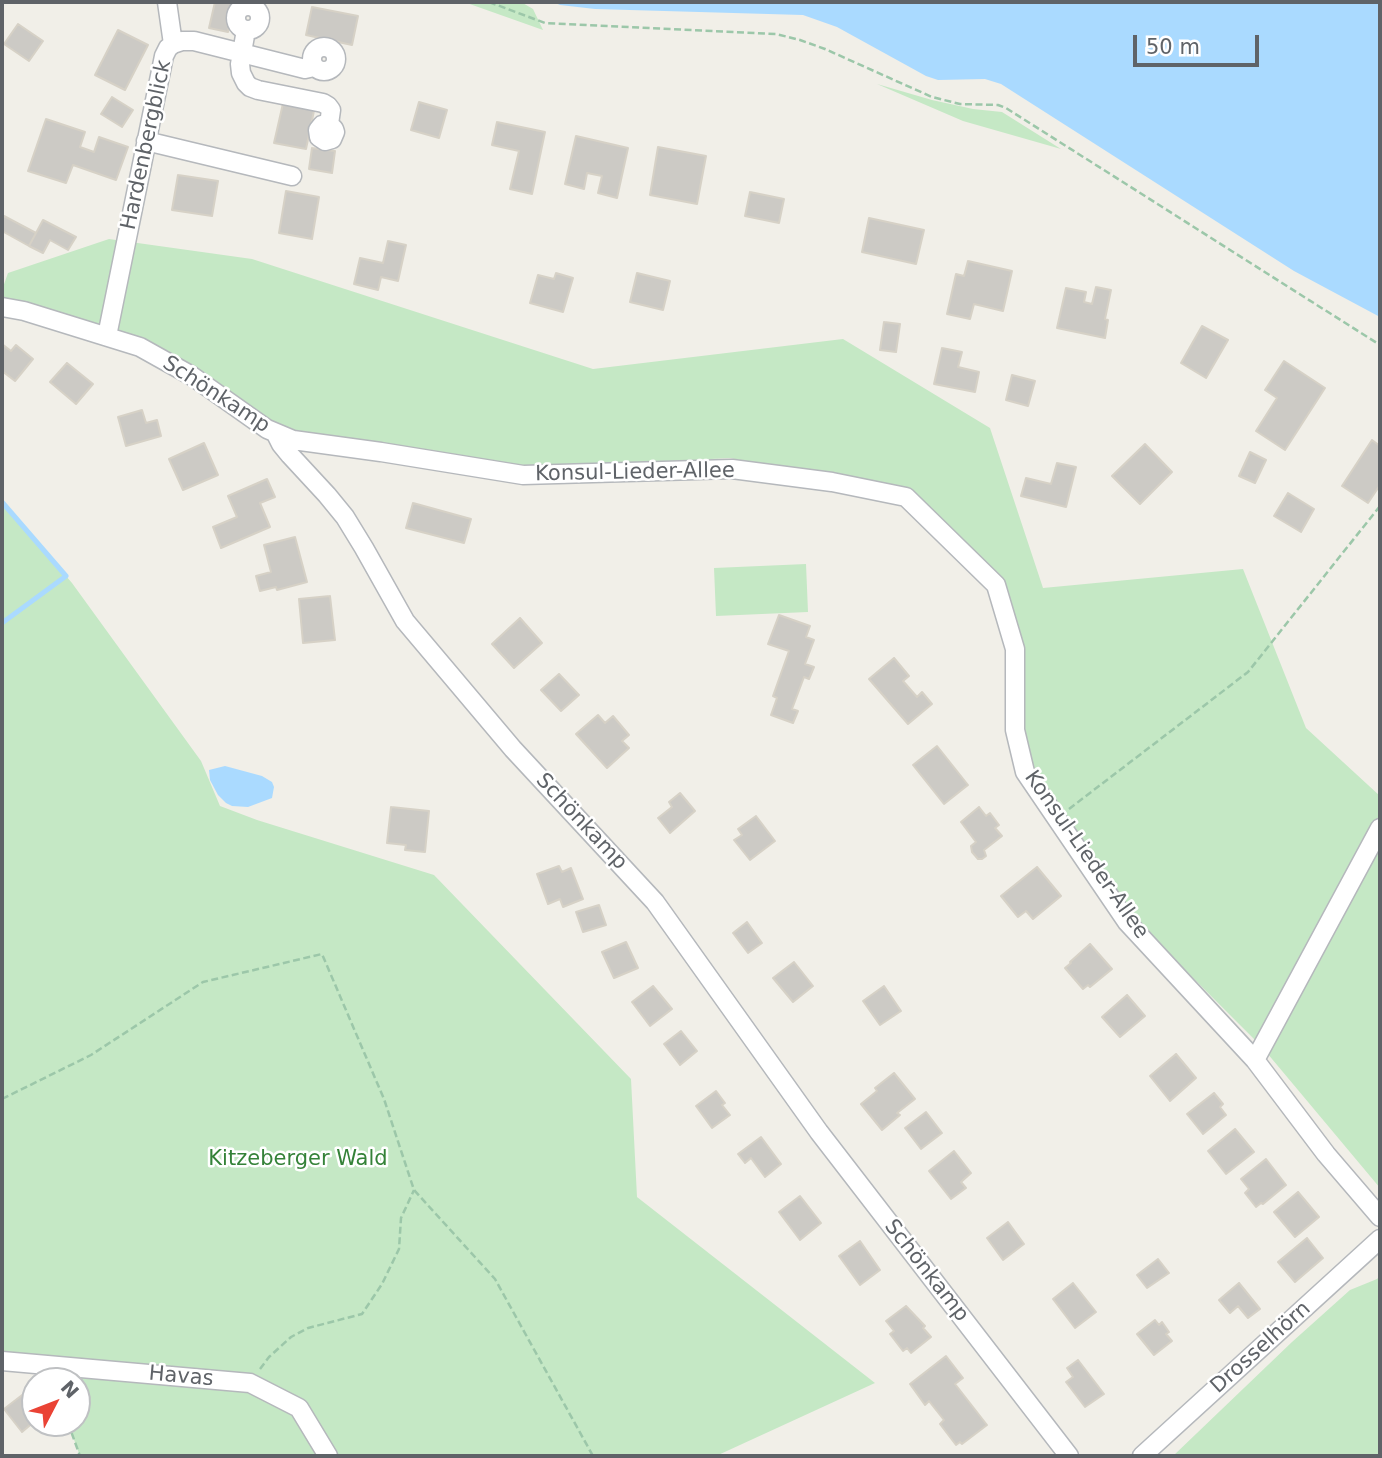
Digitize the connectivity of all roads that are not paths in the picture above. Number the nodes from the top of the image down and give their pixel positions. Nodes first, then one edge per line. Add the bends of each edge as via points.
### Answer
1 (167, 2) edge
2 (246, 30) dead end
3 (173, 44) junction
4 (242, 53) junction
5 (314, 67) dead end
6 (329, 124) dead end
7 (146, 141) junction
8 (292, 176) dead end
9 (2, 307) edge
10 (107, 336) junction
11 (276, 434) junction
12 (1380, 828) edge
13 (1255, 1060) junction
14 (1380, 1217) edge
15 (1380, 1239) edge
16 (2, 1361) edge
17 (328, 1456) edge
18 (1069, 1456) edge
19 (1142, 1456) edge

1 - 3 street
2 - 4 street
3 - 4 street, Hardenbergblick via 194,41
3 - 7 street, Hardenbergblick via 164,56
4 - 5 street, Hardenbergblick via 305,69
4 - 6 street via 242,73 250,87 323,103 331,110
7 - 8 street
7 - 10 street, Hardenbergblick
9 - 10 street, Schönkamp
10 - 11 street, Schönkamp via 165,360
11 - 13 street, Konsul-Lieder-Allee via 523,475 732,468 906,497 996,585 1015,649 1016,730 1025,772 1127,922
11 - 18 street, Schönkamp via 345,517 405,621 513,749 655,902 819,1132
12 - 13 street
13 - 14 street, Konsul-Lieder-Allee
15 - 19 street, Drosselhörn
16 - 17 street, Havas via 250,1383 299,1408

